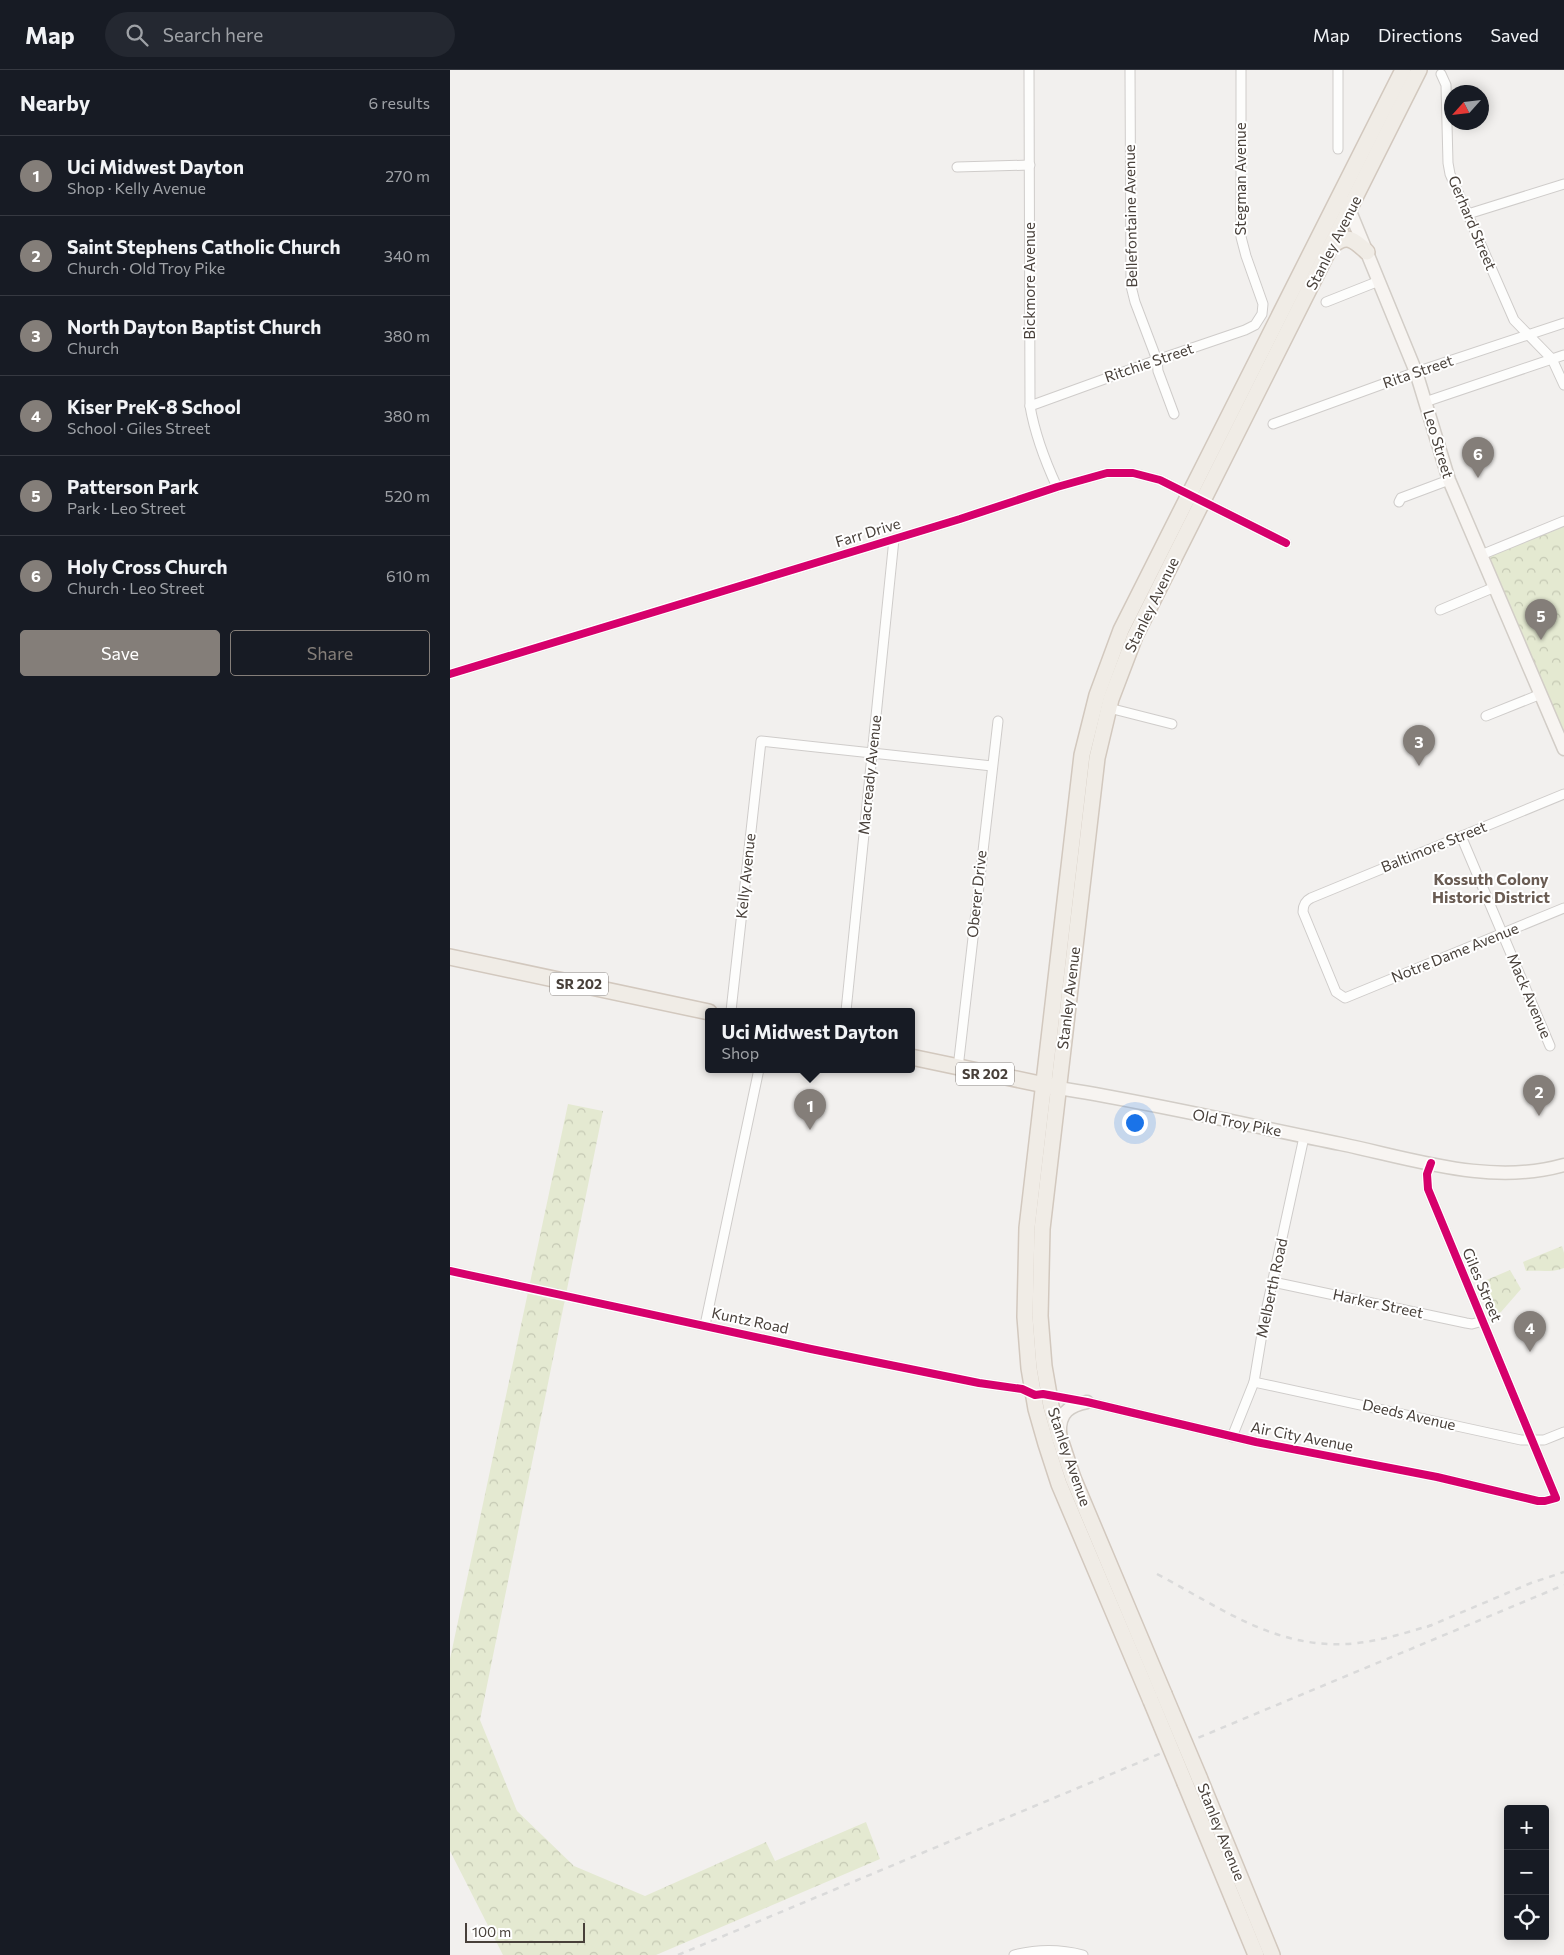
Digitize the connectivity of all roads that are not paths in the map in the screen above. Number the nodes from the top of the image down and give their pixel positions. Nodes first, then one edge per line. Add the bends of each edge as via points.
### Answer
1 (1029, 70) edge
2 (1130, 70) edge
3 (1241, 70) edge
4 (1338, 70) edge
5 (1403, 70) edge
6 (1420, 70) edge
7 (1441, 74) dead end
8 (1338, 148) dead end
9 (1030, 165) junction
10 (957, 167) dead end
11 (1564, 184) edge
12 (1342, 193) junction
13 (1350, 211) junction
14 (1468, 214) junction
15 (1332, 246) junction
16 (1367, 252) junction
17 (1379, 281) junction
18 (1326, 302) dead end
19 (1262, 314) joint
20 (1564, 323) edge
21 (1528, 334) junction
22 (1564, 355) edge
23 (1552, 359) junction
24 (1157, 360) junction
25 (1416, 372) junction
26 (1564, 385) edge
27 (1426, 402) junction
28 (1030, 406) junction
29 (1174, 414) dead end
30 (1273, 424) dead end
31 (1449, 480) junction
32 (1057, 487) junction
33 (1196, 498) junction
34 (1399, 502) dead end
35 (1564, 521) edge
36 (894, 539) junction
37 (1286, 543) dead end
38 (1481, 555) junction
39 (1495, 587) junction
40 (1440, 610) dead end
41 (450, 674) edge
42 (1541, 694) junction
43 (1109, 708) junction
44 (1486, 716) dead end
45 (998, 722) dead end
46 (1172, 724) dead end
47 (1564, 749) edge
48 (872, 753) junction
49 (992, 766) junction
50 (1564, 794) edge
51 (1461, 836) junction
52 (1564, 908) edge
53 (1502, 933) junction
54 (450, 957) edge
55 (1345, 998) joint
56 (731, 1008) edge
57 (846, 1008) edge
58 (705, 1011) edge
59 (1550, 1046) dead end
60 (915, 1058) edge
61 (958, 1068) junction
62 (758, 1073) edge
63 (1051, 1086) junction
64 (1304, 1137) junction
65 (1431, 1163) junction
66 (1564, 1165) edge
67 (450, 1271) edge
68 (1273, 1282) junction
69 (1482, 1321) junction
70 (705, 1325) junction
71 (1254, 1382) junction
72 (1042, 1395) junction
73 (1087, 1402) junction
74 (1564, 1432) edge
75 (1232, 1437) junction
76 (1060, 1439) junction
77 (1533, 1441) junction
78 (1556, 1498) joint
79 (1157, 1698) junction
80 (1192, 1780) junction
81 (1014, 1955) edge
82 (1082, 1955) edge
83 (1256, 1955) edge
84 (1272, 1955) edge

1 - 9 street, Bickmore Avenue
2 - 24 street, Bellefontaine Avenue via 1131,286
3 - 19 street, Stegman Avenue via 1240,237 1262,298
4 - 8 street
5 - 12 main road, Stanley Avenue
6 - 13 main road, Stanley Avenue
7 - 14 street, Gerhard Street via 1446,85 1450,174
9 - 10 street
9 - 28 street, Bickmore Avenue
11 - 14 street
12 - 13 street, Leo Street
12 - 33 main road, Stanley Avenue
13 - 15 main road, Stanley Avenue
13 - 16 street, Leo Street
14 - 21 street, Gerhard Street via 1514,320
15 - 16 main road via 1346,239 1356,242
15 - 33 main road, Stanley Avenue
16 - 17 street, Leo Street
17 - 18 street
17 - 25 street, Leo Street
19 - 24 street, Ritchie Street via 1255,325 1245,330
20 - 21 street, Rita Street
21 - 23 street, Gerhard Street
21 - 25 street, Rita Street
22 - 23 street, Rita Street
23 - 26 street, Gerhard Street
23 - 27 street, Rita Street
24 - 28 street, Ritchie Street
24 - 29 street, Bellefontaine Avenue
25 - 27 street, Leo Street
25 - 30 street, Rita Street
27 - 31 street, Leo Street
28 - 32 street, Bickmore Avenue via 1040,448
31 - 34 street via 1401,498
31 - 38 street, Leo Street
32 - 33 street, Farr Drive via 1120,472 1146,475
32 - 36 street, Farr Drive
33 - 37 street, Farr Drive
33 - 43 main road, Stanley Avenue via 1135,636
33 - 63 main road, Stanley Avenue via 1121,630 1097,694 1084,746 1074,811
35 - 38 street
36 - 41 street, Farr Drive
36 - 48 street, Macready Avenue
38 - 39 street, Leo Street
39 - 40 street
39 - 42 street, Leo Street
42 - 44 street
42 - 47 street, Leo Street
43 - 46 street
43 - 63 main road, Stanley Avenue via 1097,758
45 - 49 street, Oberer Drive
48 - 49 street
48 - 56 street, Kelly Avenue via 761,741
48 - 57 street, Macready Avenue
49 - 61 street, Oberer Drive
50 - 51 street, Baltimore Street
51 - 53 street, Mack Avenue
51 - 55 street, Baltimore Street via 1311,898 1305,904 1303,912 1336,992
52 - 53 street, Notre Dame Avenue
53 - 55 street, Notre Dame Avenue
53 - 59 street, Mack Avenue
54 - 58 main road, SR 202
60 - 61 main road, Old Troy Pike / SR 202
61 - 63 main road, Old Troy Pike / SR 202
62 - 70 street
63 - 64 street, Old Troy Pike / SR 202
63 - 72 main road, Stanley Avenue via 1027,1228 1025,1317 1029,1368
64 - 65 street, Old Troy Pike / SR 202
64 - 68 street, Melberth Road
65 - 66 street, Old Troy Pike / SR 202 via 1484,1172 1534,1171
65 - 69 street, Giles Street via 1427,1174 1428,1189
67 - 70 street, Kuntz Road
68 - 69 street, Harker Street via 1466,1323
68 - 71 street, Melberth Road
69 - 77 street, Giles Street
70 - 72 street, Kuntz Road
71 - 75 street, Melberth Road
71 - 77 street, Deeds Avenue
72 - 73 street, Air City Avenue
72 - 76 main road, Stanley Avenue
72 - 79 main road, Stanley Avenue via 1036,1409 1059,1484
73 - 75 street, Air City Avenue
73 - 76 street via 1066,1410 1061,1418
74 - 77 street, Deeds Avenue
75 - 78 street, Air City Avenue via 1437,1477 1538,1501
76 - 79 main road, Stanley Avenue
77 - 78 street, Giles Street
79 - 80 main road, Stanley Avenue, bridge
80 - 83 main road, Stanley Avenue
80 - 84 main road, Stanley Avenue
81 - 82 street via 1058,1951

